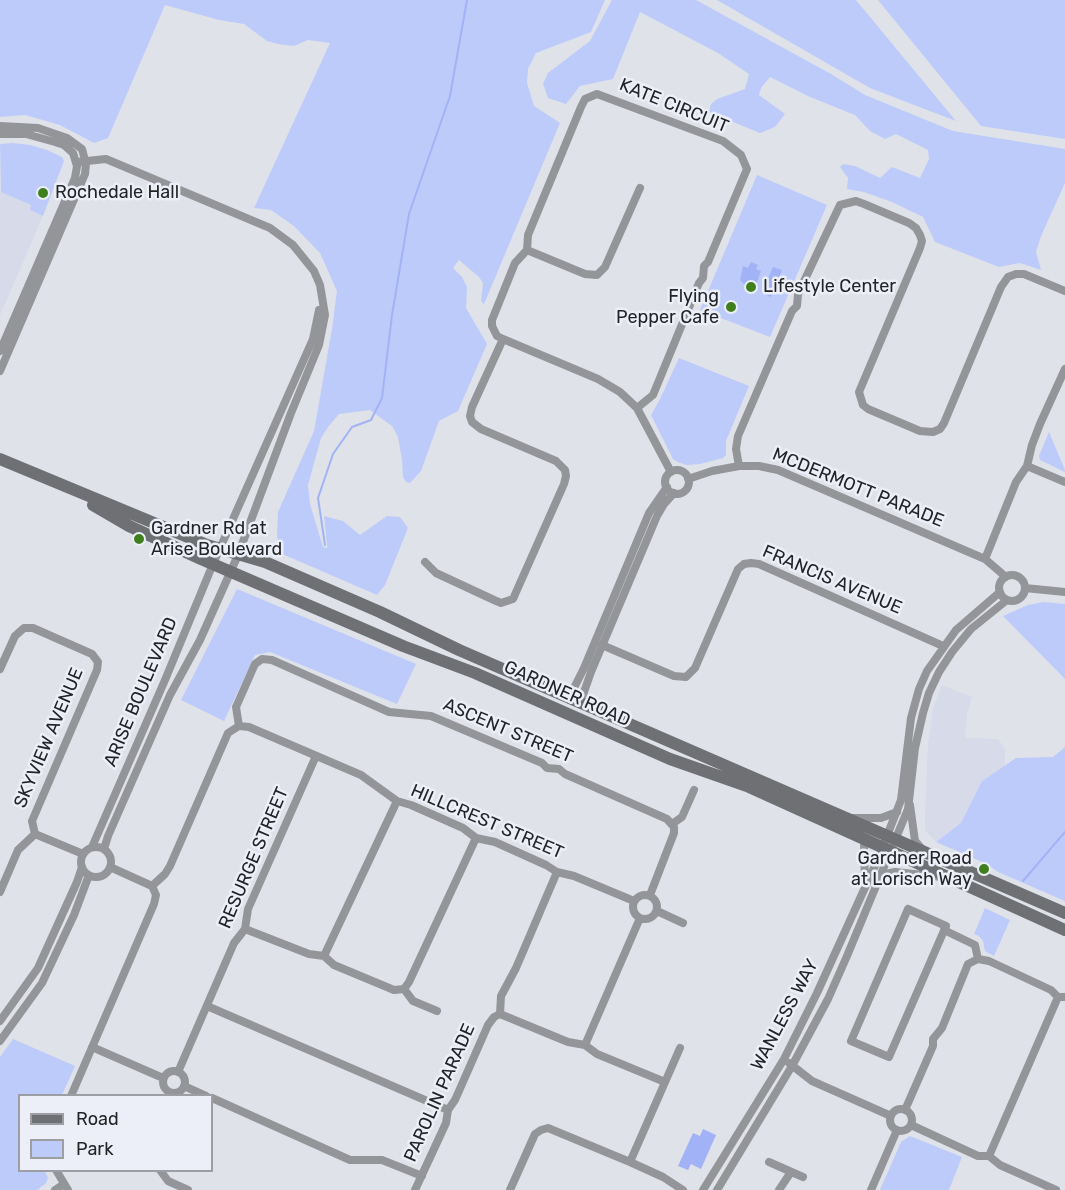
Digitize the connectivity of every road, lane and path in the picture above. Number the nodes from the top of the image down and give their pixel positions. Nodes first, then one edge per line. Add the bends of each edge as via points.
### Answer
1 (0, 126) edge
2 (0, 134) edge
3 (81, 161) junction
4 (640, 188) dead end
5 (58, 227) junction
6 (527, 250) junction
7 (314, 271) junction
8 (1065, 291) edge
9 (503, 339) junction
10 (0, 351) edge
11 (1065, 369) edge
12 (0, 371) edge
13 (637, 408) junction
14 (282, 409) junction
15 (291, 413) junction
16 (0, 459) edge
17 (739, 466) junction
18 (1027, 466) junction
19 (671, 472) junction
20 (688, 479) junction
21 (1065, 482) edge
22 (58, 485) junction
23 (670, 490) junction
24 (220, 549) junction
25 (238, 555) junction
26 (985, 559) junction
27 (425, 562) dead end
28 (213, 564) junction
29 (231, 572) junction
30 (1006, 577) junction
31 (1025, 588) junction
32 (1000, 592) junction
33 (1065, 592) edge
34 (1007, 600) junction
35 (602, 645) junction
36 (943, 646) junction
37 (459, 650) junction
38 (0, 669) edge
39 (475, 673) junction
40 (566, 696) junction
41 (583, 704) junction
42 (239, 726) junction
43 (316, 756) junction
44 (694, 790) dead end
45 (397, 801) junction
46 (910, 802) junction
47 (897, 812) junction
48 (846, 818) junction
49 (672, 824) junction
50 (35, 834) junction
51 (891, 837) junction
52 (477, 838) junction
53 (864, 840) junction
54 (92, 847) junction
55 (104, 849) junction
56 (886, 850) junction
57 (923, 851) junction
58 (83, 854) junction
59 (82, 867) junction
60 (110, 867) junction
61 (557, 872) junction
62 (88, 875) junction
63 (881, 875) junction
64 (949, 877) junction
65 (152, 886) junction
66 (865, 889) junction
67 (0, 892) edge
68 (650, 895) junction
69 (634, 901) junction
70 (657, 911) junction
71 (1065, 913) edge
72 (640, 918) junction
73 (683, 923) dead end
74 (245, 929) junction
75 (944, 930) junction
76 (1065, 930) edge
77 (324, 956) junction
78 (978, 959) junction
79 (404, 989) junction
80 (1062, 997) edge
81 (207, 1006) junction
82 (437, 1011) dead end
83 (500, 1014) junction
84 (0, 1021) edge
85 (0, 1041) edge
86 (585, 1045) junction
87 (92, 1047) junction
88 (680, 1048) dead end
89 (784, 1059) junction
90 (792, 1066) junction
91 (178, 1072) junction
92 (163, 1078) junction
93 (665, 1082) junction
94 (184, 1086) junction
95 (71, 1094) edge
96 (168, 1094) edge
97 (204, 1094) edge
98 (213, 1098) edge
99 (448, 1110) junction
100 (905, 1110) junction
101 (891, 1116) junction
102 (911, 1125) junction
103 (897, 1130) junction
104 (989, 1156) junction
105 (630, 1162) junction
106 (769, 1162) dead end
107 (57, 1172) edge
108 (161, 1172) edge
109 (791, 1172) junction
110 (422, 1176) junction
111 (802, 1177) dead end
112 (66, 1187) edge
113 (55, 1190) edge
114 (188, 1190) edge
115 (415, 1190) edge
116 (510, 1190) edge
117 (683, 1190) edge
118 (703, 1190) edge
119 (717, 1190) edge
120 (779, 1190) edge
121 (871, 1190) edge
122 (1056, 1190) edge

1 - 3 street via 38,128 67,138 82,149
2 - 3 street via 26,134 55,142
3 - 5 street
3 - 7 street via 106,159 270,228 293,245
4 - 6 street via 605,267 597,275 585,274
5 - 10 street
5 - 12 street
6 - 9 street, KATE CIRCUIT via 515,263 492,321 493,331
6 - 13 street, KATE CIRCUIT via 528,235 581,107 591,95 606,96 688,127 723,141 741,155 747,169 704,266 703,278 653,395
7 - 14 street, ARISE BOULEVARD via 319,315 316,332
7 - 15 street, ARISE BOULEVARD via 325,315 320,345
8 - 17 street via 1024,274 1008,277 944,423 933,432 920,431 868,409 860,392 920,248 920,235 909,223 856,201 840,205 738,436
9 - 13 street via 610,385
9 - 27 street via 472,407 472,422 562,465 564,484 513,599 501,603 436,573
11 - 18 street via 1040,424
13 - 19 street
14 - 15 street
14 - 24 street, ARISE BOULEVARD
15 - 25 street, ARISE BOULEVARD
16 - 22 street, GARDNER ROAD
17 - 20 street, MCDERMOTT PARADE
17 - 26 street, MCDERMOTT PARADE via 778,470
18 - 21 street
18 - 26 street
19 - 20 street via 682,472
19 - 23 street via 665,480
20 - 23 street via 685,490
22 - 24 street, GARDNER ROAD
22 - 28 street, GARDNER ROAD via 129,526
23 - 35 street
23 - 40 street via 649,513 584,668
24 - 25 street, GARDNER ROAD
24 - 28 street, ARISE BOULEVARD
25 - 29 street, ARISE BOULEVARD
25 - 37 street, GARDNER ROAD via 265,562
26 - 30 street, MCDERMOTT PARADE
28 - 29 street, GARDNER ROAD
28 - 54 street, ARISE BOULEVARD
29 - 39 street, GARDNER ROAD
29 - 55 street, ARISE BOULEVARD via 170,695
30 - 31 street via 1019,577
30 - 32 street
31 - 33 street
31 - 34 street via 1019,599
32 - 34 street
32 - 36 street via 971,615
34 - 46 street via 970,629 939,672 929,693 915,748
35 - 36 street, FRANCIS AVENUE via 674,676 686,677 695,668 738,569 751,562
35 - 41 street
36 - 47 street via 927,671 915,703
37 - 39 street via 457,657
37 - 40 street, GARDNER ROAD
38 - 50 street, SKYVIEW AVENUE via 15,636 24,628 33,628 92,654 98,662 32,821
39 - 53 street, GARDNER ROAD via 670,759 757,790
40 - 41 street, GARDNER ROAD
41 - 48 street, GARDNER ROAD
42 - 43 street, HILLCREST STREET
42 - 49 street, ASCENT STREET via 236,707 255,664 262,659 272,660 390,712 430,716 546,768 559,769
42 - 65 street via 228,733 170,866
43 - 45 street, HILLCREST STREET via 361,775
43 - 74 street, RESURGE STREET via 248,909
44 - 49 street via 682,817
45 - 52 street, HILLCREST STREET via 463,828
45 - 77 street
46 - 51 street
46 - 57 street via 915,841
47 - 48 street, GARDNER ROAD via 881,818
47 - 51 street
48 - 51 street, GARDNER ROAD
49 - 68 street via 674,834
50 - 58 street, SKYVIEW AVENUE
50 - 67 street via 18,850
51 - 56 street
51 - 57 street, GARDNER ROAD
52 - 61 street, HILLCREST STREET via 495,842
52 - 79 street
53 - 56 street, GARDNER ROAD
53 - 66 street
54 - 55 street
54 - 58 street
55 - 60 street via 111,858
56 - 63 street, WANLESS WAY
56 - 64 street, GARDNER ROAD
56 - 66 street, WANLESS WAY
57 - 71 street, GARDNER ROAD
58 - 59 street
59 - 62 street
59 - 84 street via 38,968
60 - 62 street via 99,877
60 - 65 street
61 - 69 street, HILLCREST STREET
61 - 83 street via 503,990
62 - 85 street via 42,983
63 - 64 street via 895,872
63 - 90 street, WANLESS WAY via 828,999
64 - 76 street, GARDNER ROAD
65 - 87 street via 154,904
66 - 89 street, WANLESS WAY
68 - 69 street via 640,895
68 - 70 street via 656,901
69 - 72 street via 633,912
70 - 72 street via 649,919
70 - 73 street
72 - 86 street
74 - 77 street
74 - 81 street, RESURGE STREET via 234,943
75 - 75 street via 889,1057 851,1041 908,909 946,926
75 - 78 street via 975,945
77 - 79 street via 394,990
78 - 80 street
78 - 100 street via 968,964
79 - 82 street via 413,1001
80 - 104 street
81 - 91 street, RESURGE STREET
81 - 99 street
83 - 86 street, PAROLIN PARADE via 568,1042
83 - 99 street, PAROLIN PARADE via 488,1024
86 - 93 street, PAROLIN PARADE via 597,1054
87 - 92 street
87 - 95 street
88 - 93 street
89 - 90 street
89 - 118 street, WANLESS WAY
90 - 101 street via 812,1081
90 - 119 street, WANLESS WAY
91 - 92 street via 169,1072
91 - 94 street via 184,1077
92 - 96 street
93 - 105 street
94 - 96 street
94 - 97 street
98 - 110 street via 350,1160 382,1160
99 - 110 street, PAROLIN PARADE
100 - 101 street
100 - 102 street via 912,1116
101 - 103 street
102 - 103 street
102 - 104 street via 978,1156
103 - 121 street
104 - 122 street via 1000,1165
105 - 116 street via 548,1128 535,1134
105 - 117 street
106 - 109 street
107 - 112 street
108 - 114 street via 168,1181
109 - 111 street
109 - 120 street
110 - 115 street, PAROLIN PARADE
112 - 113 street

